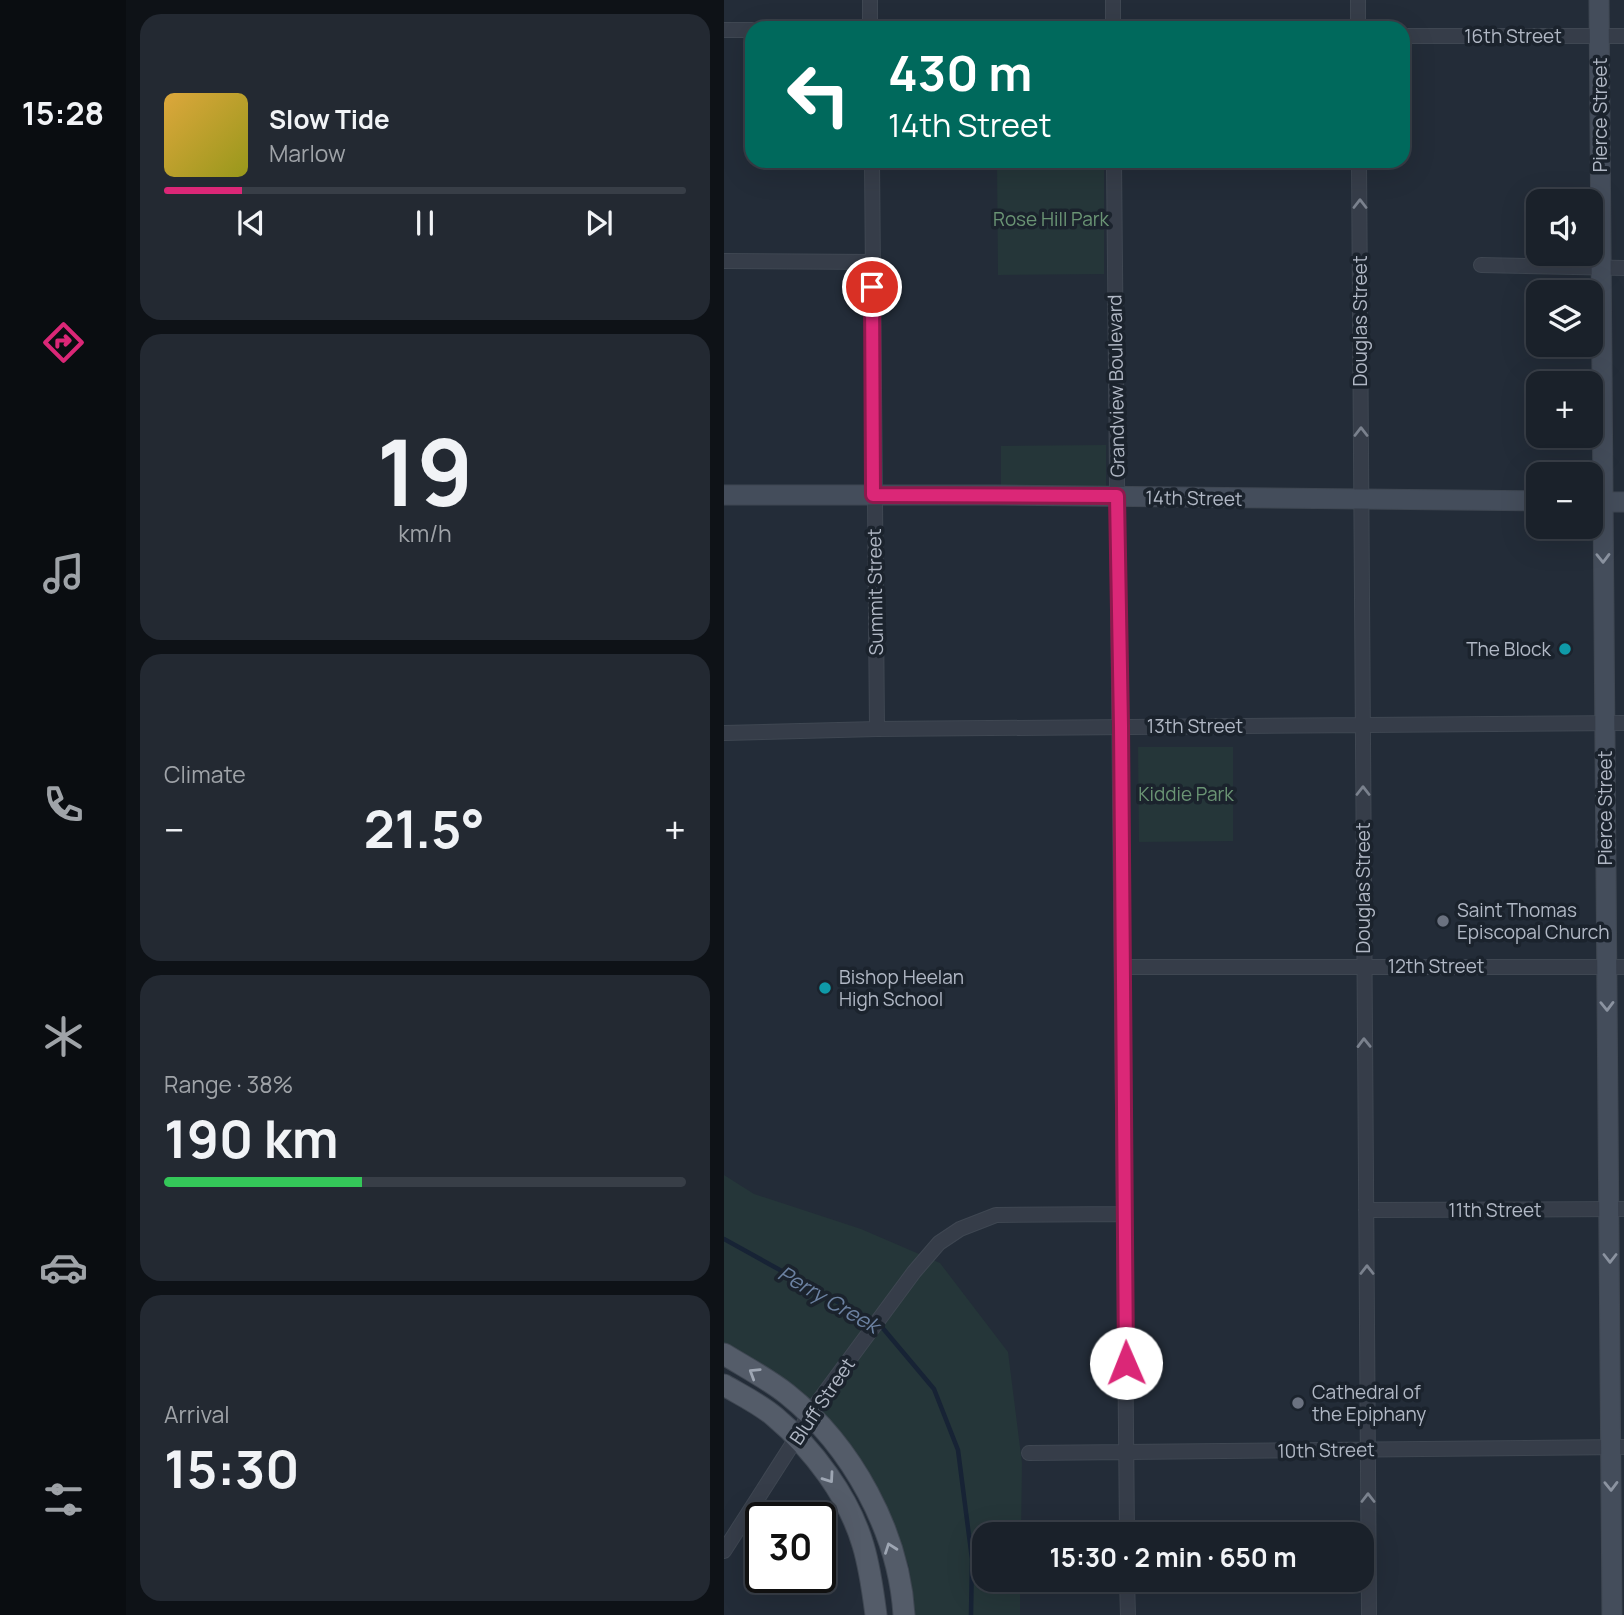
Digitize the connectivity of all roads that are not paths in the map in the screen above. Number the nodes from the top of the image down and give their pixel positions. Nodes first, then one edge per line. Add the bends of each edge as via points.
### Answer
1 (870, 0) edge
2 (1113, 0) edge
3 (1358, 0) edge
4 (1599, 0) edge
5 (870, 21) edge
6 (1113, 21) edge
7 (1358, 21) edge
8 (724, 30) edge
9 (745, 30) edge
10 (1599, 35) junction
11 (1410, 36) edge
12 (1624, 36) edge
13 (872, 168) edge
14 (1114, 168) edge
15 (1359, 168) edge
16 (724, 261) edge
17 (872, 262) junction
18 (1481, 265) dead end
19 (1601, 268) junction
20 (1624, 268) edge
21 (1597, 462) edge
22 (724, 495) edge
23 (873, 495) junction
24 (1117, 496) junction
25 (1362, 500) junction
26 (1526, 501) edge
27 (1603, 502) edge
28 (1624, 502) edge
29 (1599, 539) edge
30 (1614, 723) edge
31 (1121, 726) junction
32 (1363, 726) junction
33 (877, 729) junction
34 (724, 733) edge
35 (1363, 966) junction
36 (1123, 967) junction
37 (1615, 967) edge
38 (1617, 1209) edge
39 (1366, 1210) junction
40 (1125, 1214) junction
41 (724, 1354) edge
42 (724, 1385) edge
43 (809, 1414) junction
44 (797, 1437) junction
45 (1617, 1448) edge
46 (1368, 1450) junction
47 (1126, 1452) junction
48 (1029, 1453) dead end
49 (1127, 1522) edge
50 (724, 1551) edge
51 (1127, 1592) edge
52 (876, 1615) edge
53 (904, 1615) edge
54 (1128, 1615) edge
55 (1369, 1615) edge
56 (1612, 1615) edge

1 - 5 street
2 - 6 street
3 - 7 street
4 - 10 main road, Pierce Street
8 - 9 street
10 - 11 street, 16th Street
10 - 12 street, 16th Street
10 - 19 main road, Pierce Street
13 - 17 street, Summit Street
14 - 24 street, Grandview Boulevard
25 -> 15 street, Douglas Street
16 - 17 street
17 - 23 street, Summit Street
18 - 19 street
19 - 20 street
19 - 21 main road, Pierce Street
22 - 23 main road, 14th Street
23 - 24 main road, 14th Street
23 - 33 street, Summit Street
24 - 25 main road, 14th Street
24 - 31 street, Grandview Boulevard
25 - 26 main road, 14th Street
25 - 32 street, Douglas Street
27 - 28 main road
29 -> 30 main road, Pierce Street
30 - 32 street, 13th Street
30 - 37 main road, Pierce Street
31 - 32 street, 13th Street
31 - 33 street, 13th Street
31 - 36 street, Grandview Boulevard
35 -> 32 street, Douglas Street
33 - 34 street, 13th Street
35 - 36 street, 12th Street
35 - 37 street, 12th Street
39 -> 35 street, Douglas Street
36 - 40 street, Grandview Boulevard
37 -> 38 main road, Pierce Street
38 - 39 street, 11th Street
38 -> 45 main road, Pierce Street
46 -> 39 street, Douglas Street
40 - 43 street, Bluff Street via 996,1216 960,1229 939,1243 914,1272
40 - 47 street, Grandview Boulevard
43 -> 41 main road
42 - 44 main road via 774,1415
43 - 44 street, Bluff Street
53 -> 43 main road via 898,1568 880,1519 856,1471
44 - 50 street, Bluff Street
44 -> 52 main road via 852,1516 863,1545
45 - 46 street, 10th Street
45 -> 56 main road, Pierce Street
46 - 47 street, 10th Street
55 -> 46 street, Douglas Street
47 - 48 street, 10th Street
47 - 49 street, Grandview Boulevard
51 - 54 street

